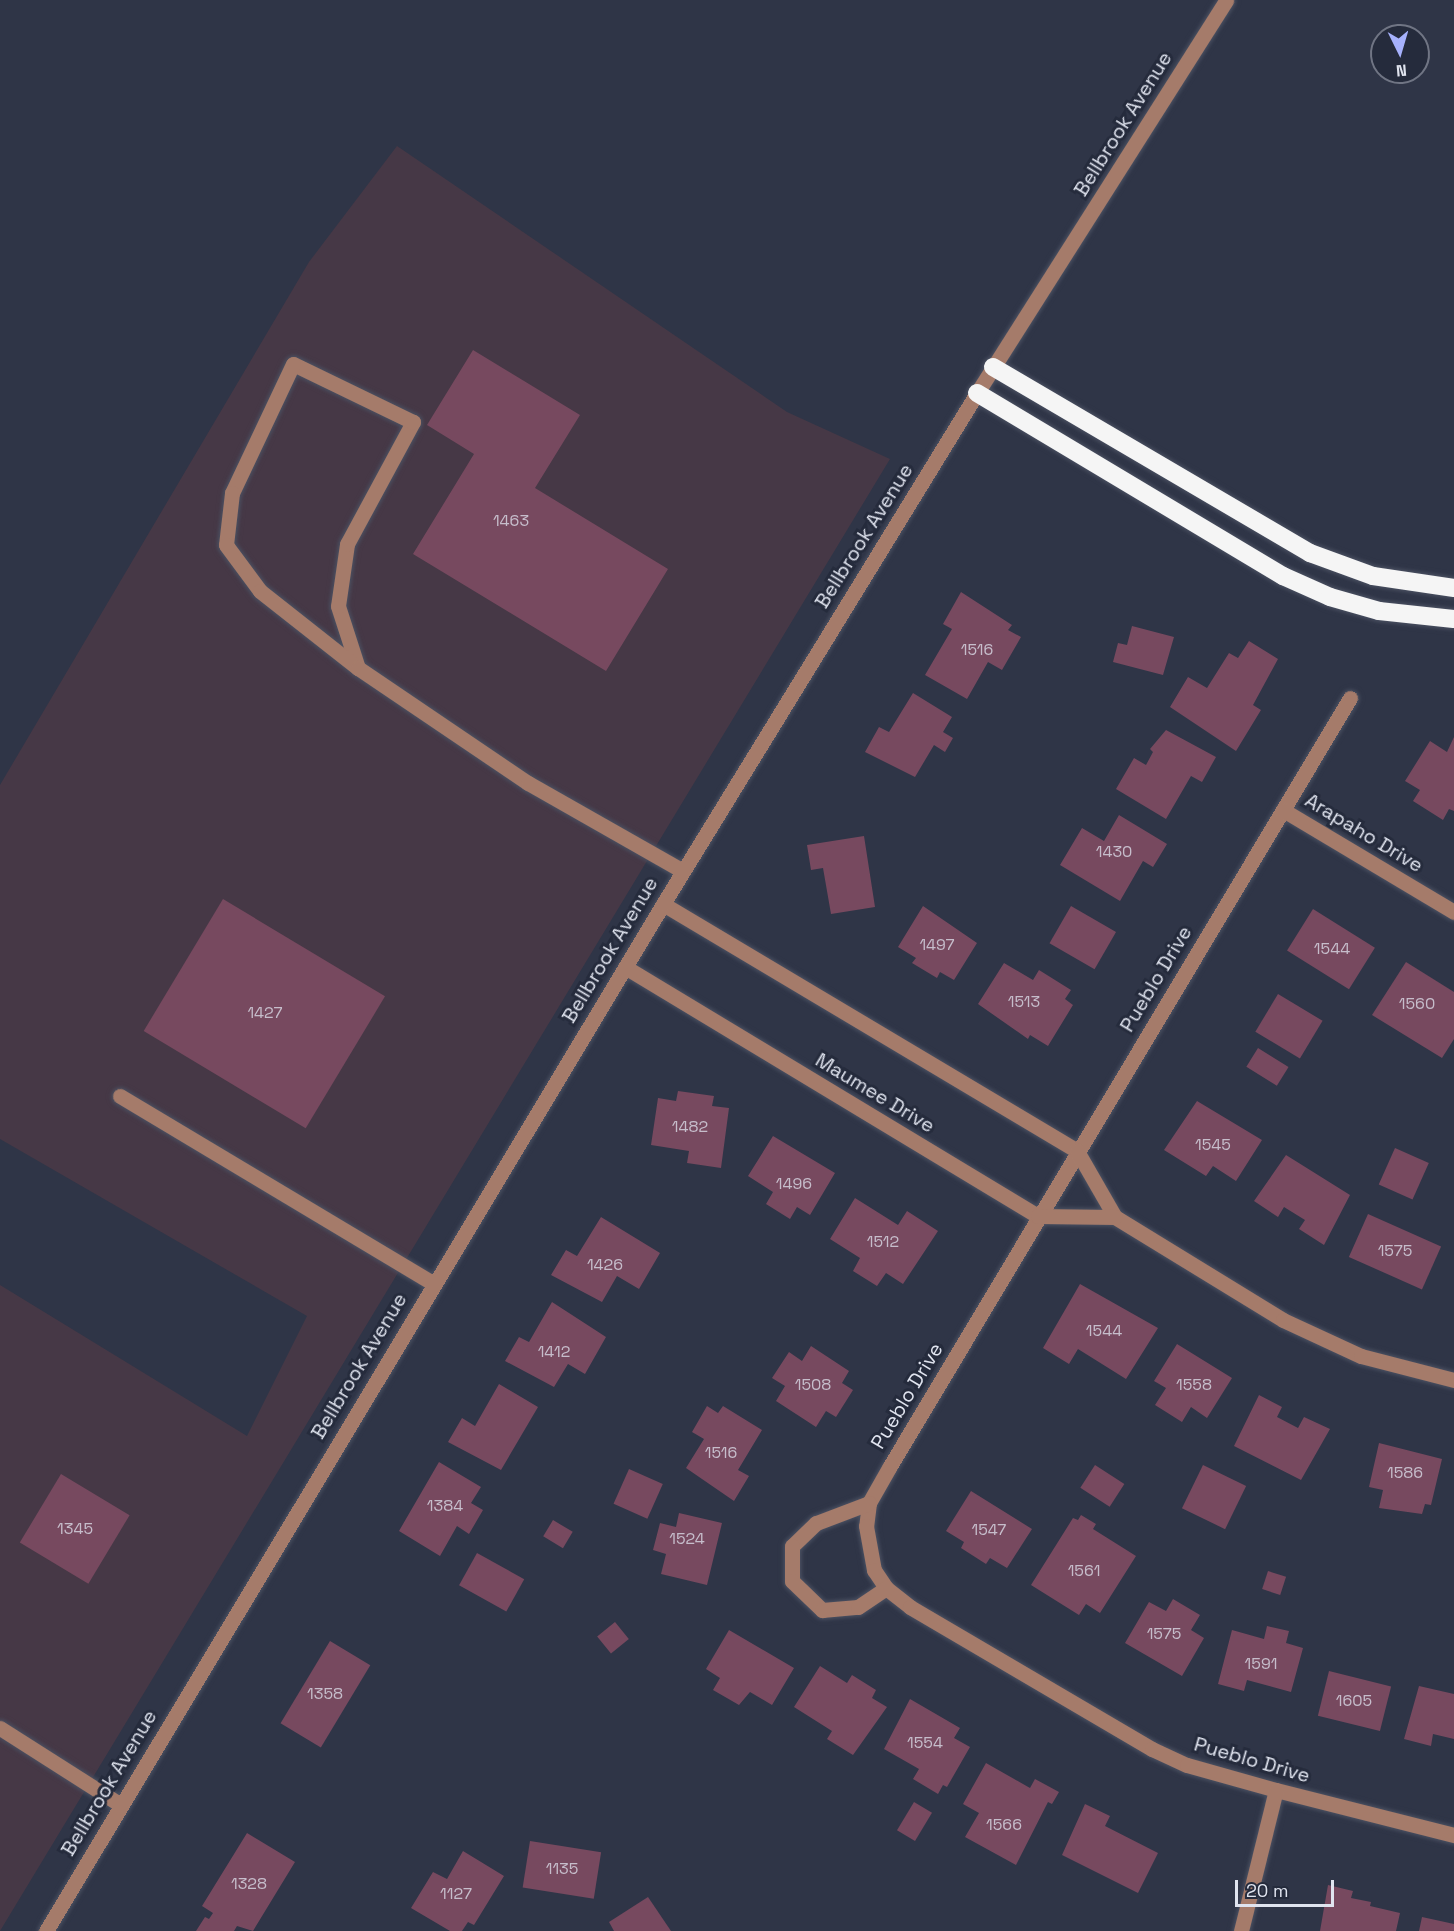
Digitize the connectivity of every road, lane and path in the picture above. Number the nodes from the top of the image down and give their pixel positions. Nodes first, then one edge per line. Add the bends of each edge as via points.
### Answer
1 (1226, 0) edge
2 (993, 367) junction
3 (977, 393) junction
4 (1454, 588) edge
5 (1454, 619) edge
6 (358, 668) junction
7 (1350, 698) dead end
8 (1283, 810) junction
9 (683, 871) junction
10 (663, 904) junction
11 (1454, 912) edge
12 (625, 967) junction
13 (120, 1096) dead end
14 (1077, 1151) junction
15 (1038, 1216) junction
16 (1115, 1217) junction
17 (433, 1283) junction
18 (1454, 1380) edge
19 (870, 1503) junction
20 (886, 1588) junction
21 (0, 1728) edge
22 (1276, 1790) junction
23 (121, 1805) junction
24 (1454, 1835) edge
25 (46, 1931) edge
26 (1241, 1931) edge

1 - 2 street, Bellbrook Avenue
2 - 3 street, Bellbrook Avenue
2 - 4 highway via 1310,553 1373,576
3 - 5 highway via 1283,576 1330,597 1379,611
3 - 9 street, Bellbrook Avenue
6 - 6 street via 260,591 226,545 232,493 293,364 413,422 347,544 338,606
6 - 9 street via 528,783
7 - 8 street, Pueblo Drive
8 - 11 street, Arapaho Drive
8 - 14 street, Pueblo Drive
9 - 10 street, Bellbrook Avenue
10 - 12 street, Bellbrook Avenue
10 - 14 street
12 - 15 street, Maumee Drive
12 - 17 street, Bellbrook Avenue
13 - 17 street
14 - 15 street, Pueblo Drive
14 - 16 street
15 - 16 street
15 - 19 street, Pueblo Drive
16 - 18 street via 1317,1339 1361,1356
17 - 23 street, Bellbrook Avenue
19 - 20 street, Pueblo Drive via 868,1545 874,1570
19 - 20 street via 816,1523 792,1546 792,1581 822,1610 858,1607
20 - 22 street, Pueblo Drive via 910,1607 1152,1749 1187,1765
21 - 23 street
22 - 24 street, Pueblo Drive
22 - 26 street
23 - 25 street, Bellbrook Avenue

